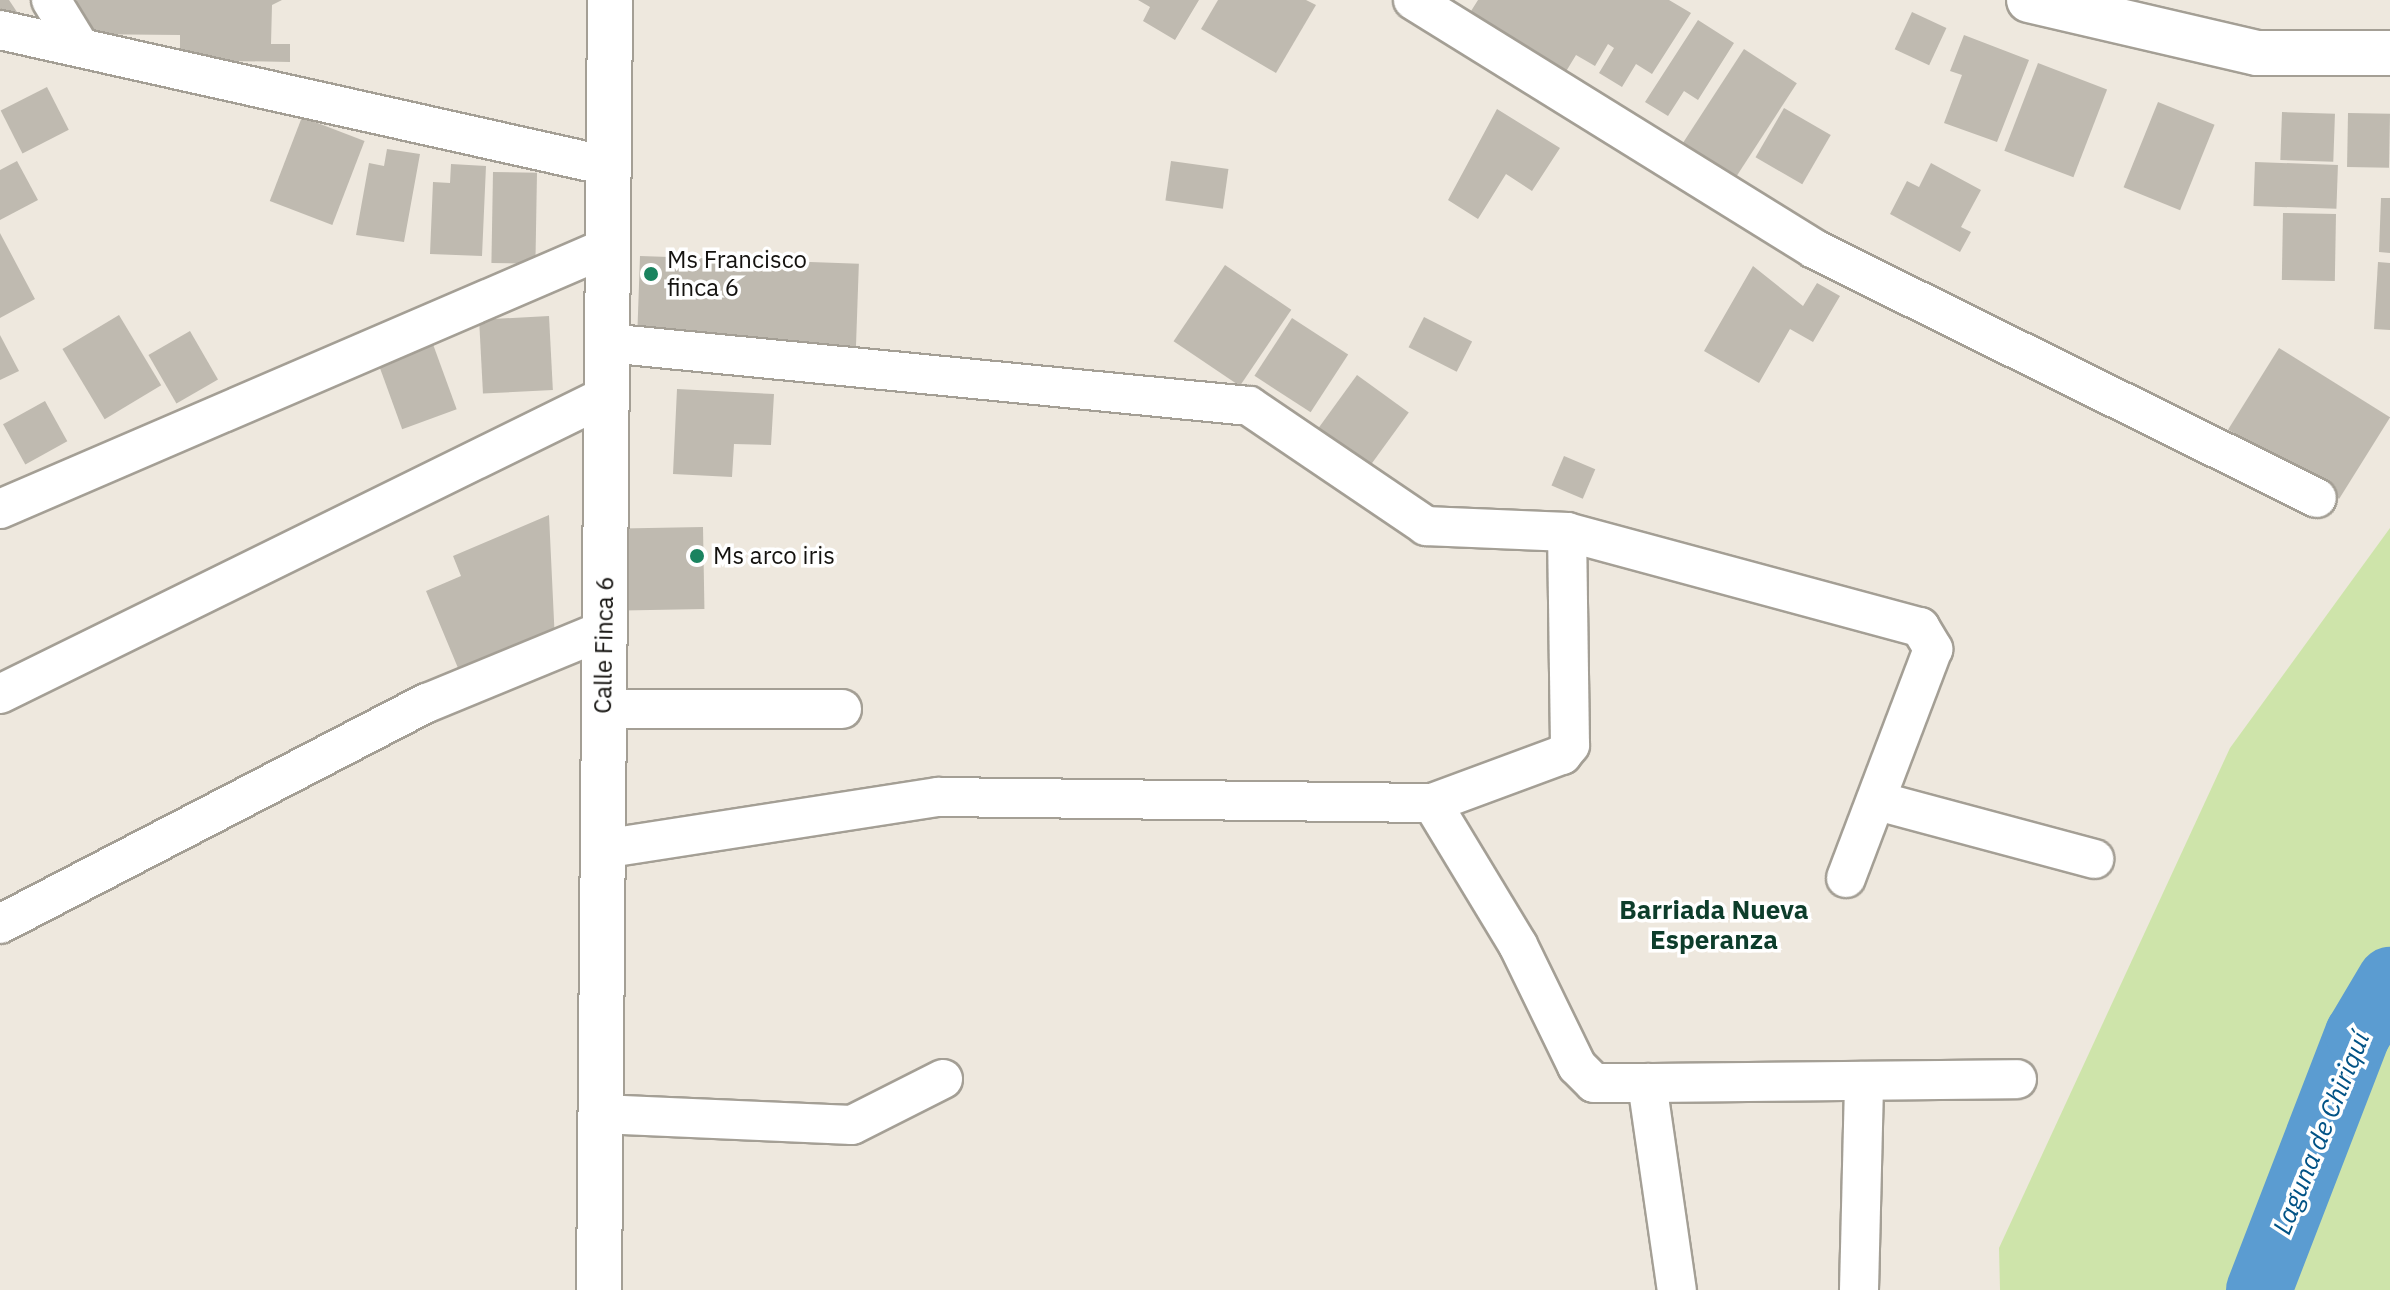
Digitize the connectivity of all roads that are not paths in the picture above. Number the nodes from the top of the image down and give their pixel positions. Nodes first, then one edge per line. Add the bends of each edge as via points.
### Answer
1 (51, 0) edge
2 (610, 0) edge
3 (1413, 0) edge
4 (2029, 0) edge
5 (0, 30) edge
6 (78, 44) junction
7 (2390, 53) edge
8 (608, 166) junction
9 (608, 247) junction
10 (607, 343) junction
11 (606, 396) junction
12 (2317, 498) dead end
13 (0, 509) edge
14 (1567, 532) junction
15 (604, 630) junction
16 (0, 694) edge
17 (603, 709) junction
18 (842, 709) dead end
19 (1878, 801) junction
20 (1432, 803) junction
21 (602, 849) junction
22 (2094, 859) dead end
23 (1846, 878) dead end
24 (0, 924) edge
25 (943, 1079) dead end
26 (2017, 1079) dead end
27 (1864, 1081) junction
28 (1647, 1083) junction
29 (600, 1114) junction
30 (599, 1290) edge
31 (1677, 1290) edge
32 (1859, 1290) edge

1 - 6 street
2 - 8 street, Calle Finca 6
3 - 12 street via 1814,249
4 - 7 street via 2257,53
5 - 6 street
6 - 8 street
8 - 9 street, Calle Finca 6
9 - 10 street, Calle Finca 6
9 - 13 street
10 - 11 street, Calle Finca 6
10 - 14 street via 1249,406 1426,526
11 - 15 street, Calle Finca 6
11 - 16 street
14 - 19 street via 1920,627 1933,649
14 - 20 street via 1570,745 1562,755
15 - 17 street, Calle Finca 6
15 - 24 street via 427,703
17 - 18 street
17 - 21 street, Calle Finca 6
19 - 22 street
19 - 23 street
20 - 21 street via 938,797
20 - 28 street via 1518,945 1577,1066 1594,1083
21 - 29 street, Calle Finca 6
25 - 29 street via 852,1125
26 - 27 street
27 - 28 street
27 - 32 street
28 - 31 street
29 - 30 street, Calle Finca 6

